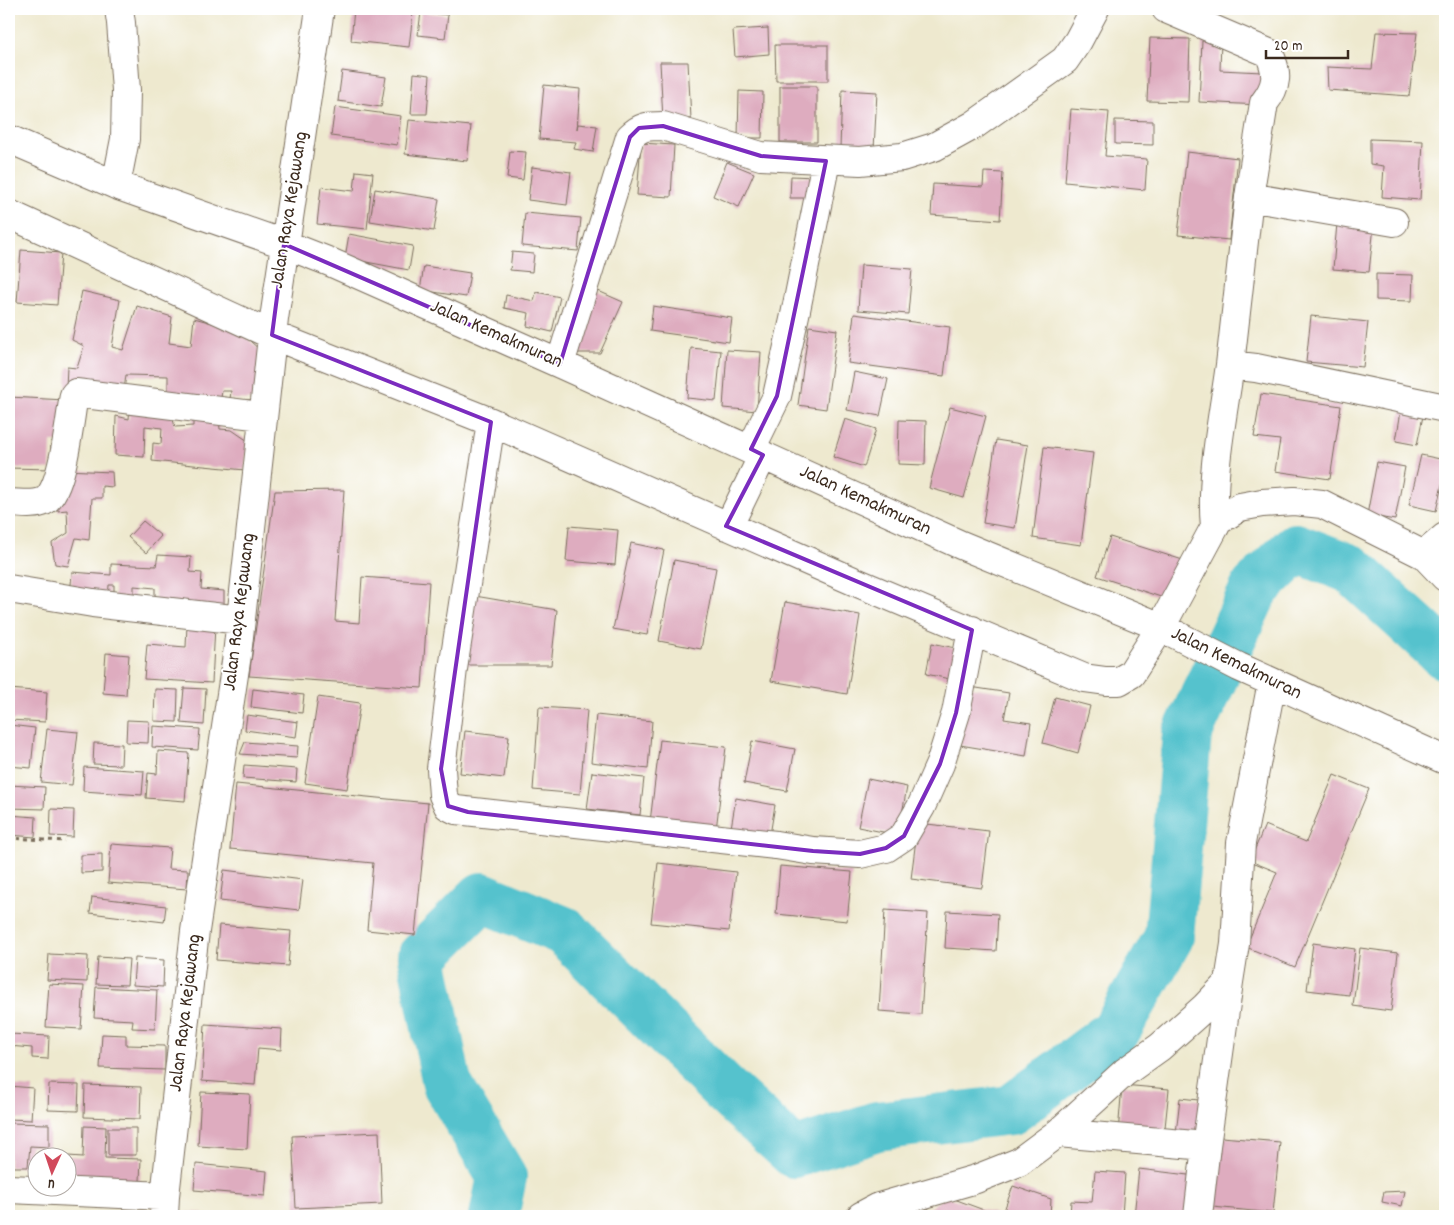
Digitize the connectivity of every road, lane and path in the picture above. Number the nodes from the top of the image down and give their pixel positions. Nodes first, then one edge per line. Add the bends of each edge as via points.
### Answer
1 (119, 9) edge
2 (320, 9) edge
3 (1095, 9) edge
4 (1166, 9) edge
5 (9, 139) edge
6 (826, 161) junction
7 (116, 184) junction
8 (1249, 197) junction
9 (9, 214) edge
10 (1394, 222) dead end
11 (284, 248) junction
12 (273, 327) junction
13 (560, 364) junction
14 (1230, 365) junction
15 (1445, 408) edge
16 (262, 416) junction
17 (491, 422) junction
18 (758, 455) junction
19 (9, 503) edge
20 (730, 520) junction
21 (1215, 527) junction
22 (1445, 537) edge
23 (1424, 555) junction
24 (1445, 577) edge
25 (9, 589) edge
26 (241, 620) junction
27 (1161, 627) junction
28 (972, 630) junction
29 (1272, 682) junction
30 (1445, 760) edge
31 (9, 838) edge
32 (65, 841) dead end
33 (1229, 982) junction
34 (1058, 1133) junction
35 (1206, 1146) junction
36 (9, 1190) edge
37 (164, 1206) edge
38 (860, 1216) edge
39 (1198, 1216) edge

1 - 7 street via 126,90 125,139
2 - 11 street, Jalan Raya Kejawang
3 - 6 street via 1065,60 974,125 934,148 902,157
4 - 8 street via 1269,53 1272,59 1276,78 1274,91 1264,103
5 - 7 street, Jalan Kemakmuran
6 - 13 street via 761,156 663,126 639,128 630,137
6 - 18 street via 777,396
7 - 11 street, Jalan Kemakmuran
8 - 10 street
8 - 14 street
9 - 12 street
11 - 12 street, Jalan Raya Kejawang
11 - 13 street, Jalan Kemakmuran via 330,262
12 - 16 street, Jalan Raya Kejawang
12 - 17 street
13 - 18 street, Jalan Kemakmuran
14 - 15 street
14 - 21 street via 1215,486
16 - 19 street via 76,393 61,469 52,494 44,501
16 - 26 street, Jalan Raya Kejawang
17 - 20 street
17 - 28 street via 441,769 443,795 448,806 456,810 813,851 860,854 886,848 904,836 940,764 956,713
18 - 20 street
18 - 27 street, Jalan Kemakmuran via 961,545
20 - 28 street
21 - 23 street via 1218,521 1240,507 1294,501 1322,504
21 - 27 street
22 - 23 street
23 - 24 street
25 - 26 street via 93,603
26 - 37 street, Jalan Raya Kejawang via 195,931
27 - 28 street via 1130,674 1119,681 1106,682 1084,678
27 - 29 street, Jalan Kemakmuran
29 - 30 street, Jalan Kemakmuran
29 - 33 street via 1241,843 1235,944
31 - 32 path
33 - 34 street via 1160,1047 1125,1072
33 - 35 street
34 - 35 street
34 - 38 street via 1019,1162
35 - 39 street
36 - 37 street

